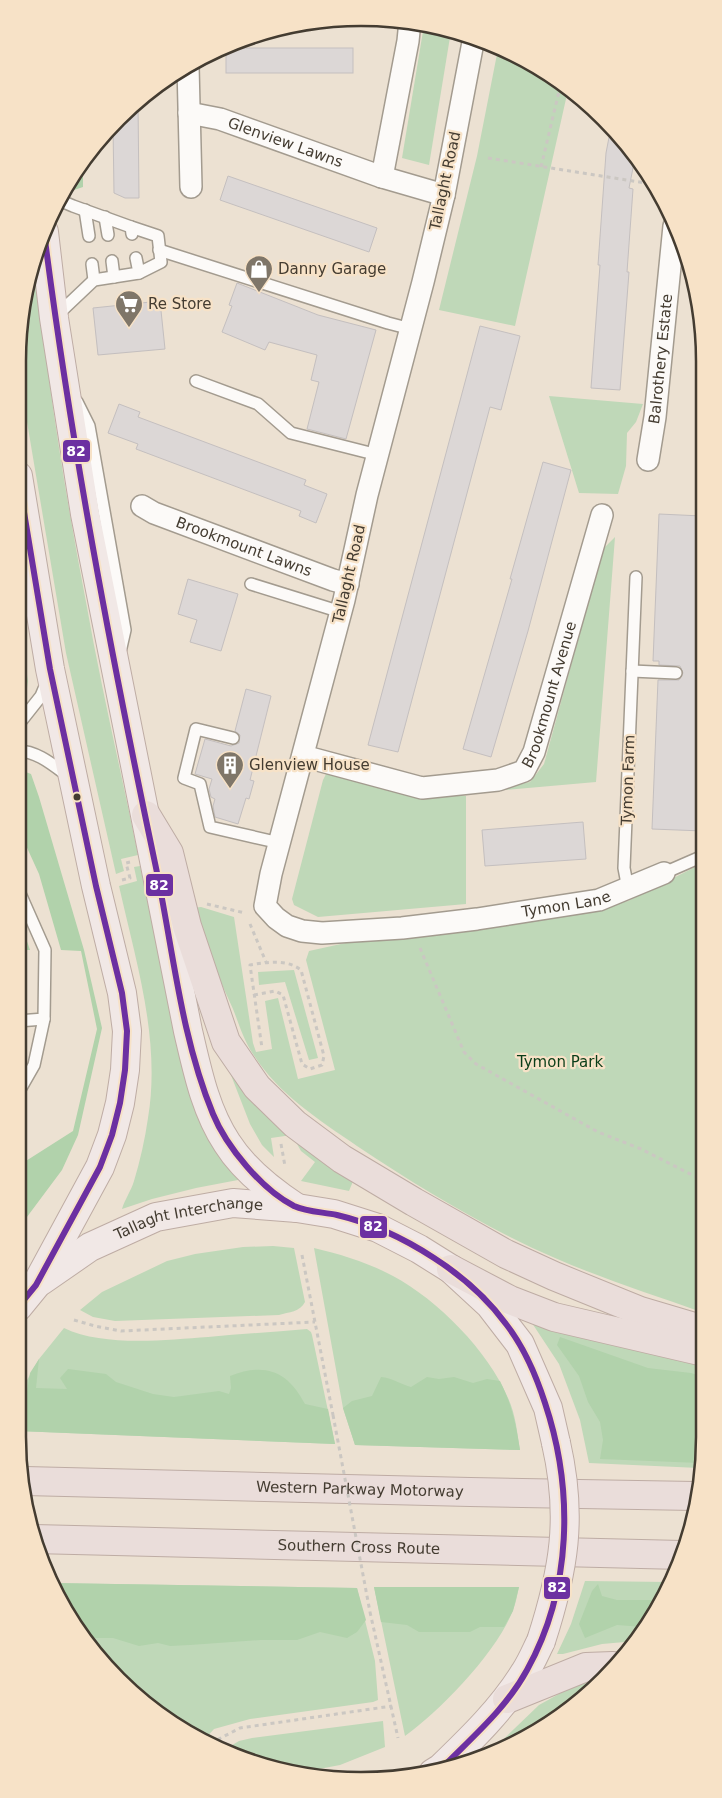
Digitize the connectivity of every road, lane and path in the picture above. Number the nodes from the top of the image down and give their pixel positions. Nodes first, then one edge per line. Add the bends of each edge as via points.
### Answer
1 (409, 30) edge
2 (472, 45) edge
3 (188, 75) edge
4 (559, 91) edge
5 (188, 113) junction
6 (488, 158) dead end
7 (541, 167) junction
8 (382, 177) junction
9 (644, 183) edge
10 (191, 187) dead end
11 (444, 195) junction
12 (66, 203) edge
13 (86, 210) junction
14 (105, 217) junction
15 (108, 235) dead end
16 (89, 236) dead end
17 (673, 240) edge
18 (46, 248) edge
19 (159, 250) junction
20 (136, 258) dead end
21 (112, 261) dead end
22 (92, 264) dead end
23 (139, 273) junction
24 (114, 277) junction
25 (94, 280) junction
26 (54, 318) junction
27 (411, 329) junction
28 (196, 381) dead end
29 (378, 456) junction
30 (648, 460) dead end
31 (142, 506) dead end
32 (602, 515) dead end
33 (26, 524) edge
34 (636, 577) dead end
35 (251, 584) dead end
36 (348, 584) junction
37 (341, 612) junction
38 (50, 669) junction
39 (632, 671) junction
40 (676, 673) dead end
41 (26, 714) edge
42 (233, 738) dead end
43 (26, 751) edge
44 (303, 756) junction
45 (73, 780) junction
46 (146, 815) junction
47 (280, 843) junction
48 (696, 859) edge
49 (664, 873) joint
50 (628, 889) junction
51 (26, 906) edge
52 (465, 920) joint
53 (416, 925) junction
54 (254, 995) junction
55 (44, 1019) junction
56 (26, 1020) edge
57 (262, 1049) dead end
58 (26, 1078) edge
59 (280, 1140) dead end
60 (285, 1166) dead end
61 (696, 1178) edge
62 (297, 1208) junction
63 (302, 1255) dead end
64 (451, 1269) junction
65 (36, 1284) junction
66 (26, 1297) edge
67 (74, 1320) dead end
68 (315, 1322) junction
69 (696, 1328) edge
70 (696, 1350) edge
71 (29, 1481) edge
72 (690, 1496) edge
73 (42, 1539) edge
74 (674, 1555) edge
75 (605, 1666) edge
76 (507, 1699) junction
77 (392, 1706) junction
78 (398, 1738) dead end
79 (218, 1739) edge
80 (450, 1759) edge

1 - 8 street
2 - 11 street, Tallaght Road
3 - 5 street
4 - 7 path
5 - 8 street, Glenview Lawns via 220,119
5 - 10 street
6 - 7 path
7 - 9 path
8 - 11 street, Glenview Lawns
11 - 27 street, Tallaght Road
12 - 13 lane
13 - 14 lane
13 - 16 lane
14 - 15 lane
14 - 19 lane via 132,230 158,236
17 - 30 street, Balrothery Estate
18 - 26 main road
19 - 23 lane via 161,262
19 - 27 lane
20 - 23 lane
21 - 24 lane
22 - 25 lane
23 - 24 lane
24 - 25 lane
25 - 26 lane
26 - 46 main road via 85,514
27 - 29 street, Tallaght Road
28 - 29 lane via 258,404 291,433
29 - 36 street, Tallaght Road
31 - 36 street, Brookmount Lawns
32 - 44 street, Brookmount Avenue via 534,752 524,771 498,780 422,788
33 - 38 main road
34 - 39 lane, Tymon Farm
35 - 37 lane
36 - 37 street, Tallaght Road
37 - 44 street, Tallaght Road
38 - 41 lane via 45,687
38 - 45 main road
39 - 40 lane
39 - 50 lane, Tymon Farm via 624,868
42 - 47 lane via 196,728 184,778 200,784 210,827
43 - 45 lane
44 - 47 street, Tallaght Road
45 - 65 main road via 122,994 127,1031 125,1070 114,1127 100,1167
46 - 62 main road via 188,1031 203,1090 227,1143 244,1164
46 - 69 highway via 169,853 187,926 226,1042 257,1087 295,1124 342,1159 506,1254 640,1311
47 - 53 street, Tallaght Road via 265,906 287,926 322,932
48 - 49 lane
49 - 50 street, Tymon Lane
50 - 52 street, Tymon Lane via 599,900
51 - 55 lane via 46,950
52 - 53 street, Tallaght Road
53 - 61 path via 420,950 460,1044 476,1064 598,1132 641,1148
54 - 54 path via 250,966 266,962 288,963 301,970 324,1056 322,1066 310,1069 302,1064 283,995 276,991
54 - 57 path
55 - 56 lane
55 - 58 lane via 34,1065
59 - 60 path
62 - 64 main road, Tallaght Interchange via 334,1214 378,1228
62 - 65 main road, Tallaght Interchange via 233,1203 156,1216 90,1247
63 - 68 path
64 - 70 highway via 510,1300 554,1317
64 - 76 main road, Tallaght Interchange, bridge via 490,1305 520,1344 548,1408 562,1471 564,1544 556,1594 541,1641
65 - 66 main road
67 - 68 path via 121,1330
68 - 77 path, bridge via 370,1612
71 - 72 highway, Western Parkway Motorway
73 - 74 highway, Southern Cross Route
75 - 76 highway via 586,1667
76 - 80 main road, Tallaght Interchange via 489,1722
77 - 78 path
77 - 79 path via 240,1728

